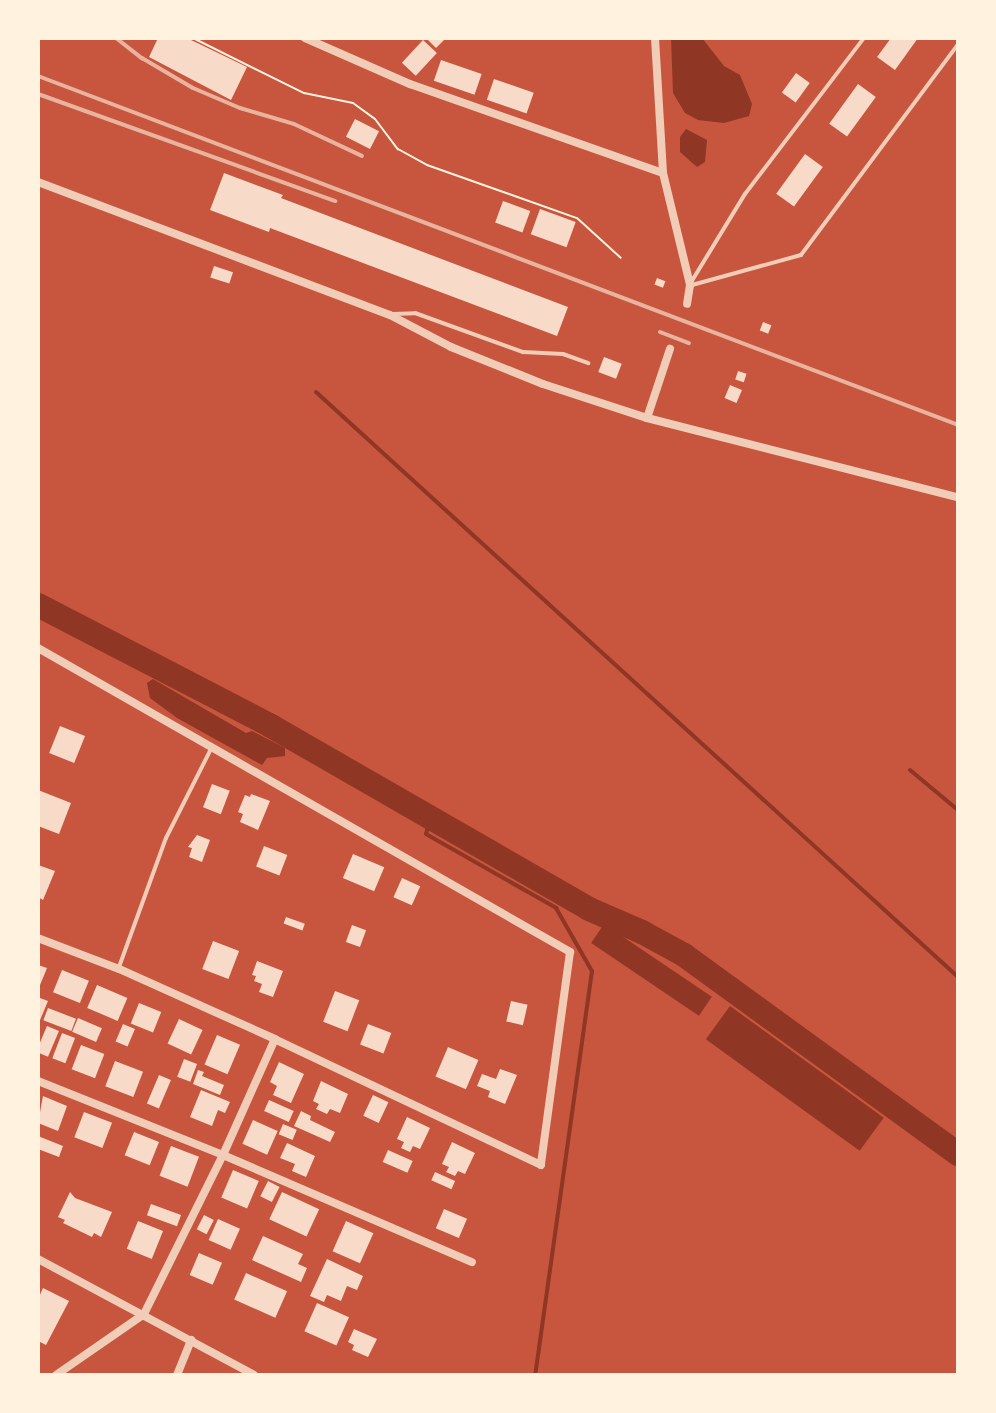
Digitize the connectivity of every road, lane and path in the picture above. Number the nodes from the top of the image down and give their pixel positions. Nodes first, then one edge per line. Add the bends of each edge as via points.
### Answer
1 (193, 38) edge
2 (305, 38) edge
3 (655, 38) edge
4 (864, 38) edge
5 (958, 44) edge
6 (663, 173) junction
7 (38, 182) edge
8 (621, 258) dead end
9 (690, 285) junction
10 (687, 304) dead end
11 (390, 315) junction
12 (670, 349) dead end
13 (588, 363) dead end
14 (647, 418) junction
15 (958, 497) edge
16 (38, 648) edge
17 (212, 747) junction
18 (38, 938) edge
19 (119, 969) junction
20 (275, 1039) junction
21 (38, 1081) edge
22 (223, 1155) junction
23 (38, 1259) edge
24 (472, 1262) dead end
25 (144, 1314) junction
26 (191, 1340) junction
27 (58, 1374) edge
28 (177, 1375) edge
29 (254, 1375) edge

1 - 8 path via 304,93 353,103 408,157 577,218
2 - 6 street via 410,84
3 - 6 street
4 - 9 lane via 745,194
5 - 9 lane via 801,255
6 - 9 street
7 - 11 street
9 - 10 street
11 - 13 lane via 415,313 523,352 563,354
11 - 14 street via 506,370
12 - 14 street
14 - 15 street
16 - 17 street
17 - 19 lane via 166,838
17 - 20 street via 570,952 541,1165
18 - 19 street
19 - 20 street
20 - 22 street
21 - 22 street
22 - 24 street
22 - 25 street
23 - 25 street
25 - 26 street
25 - 27 street
26 - 28 street
26 - 29 street

